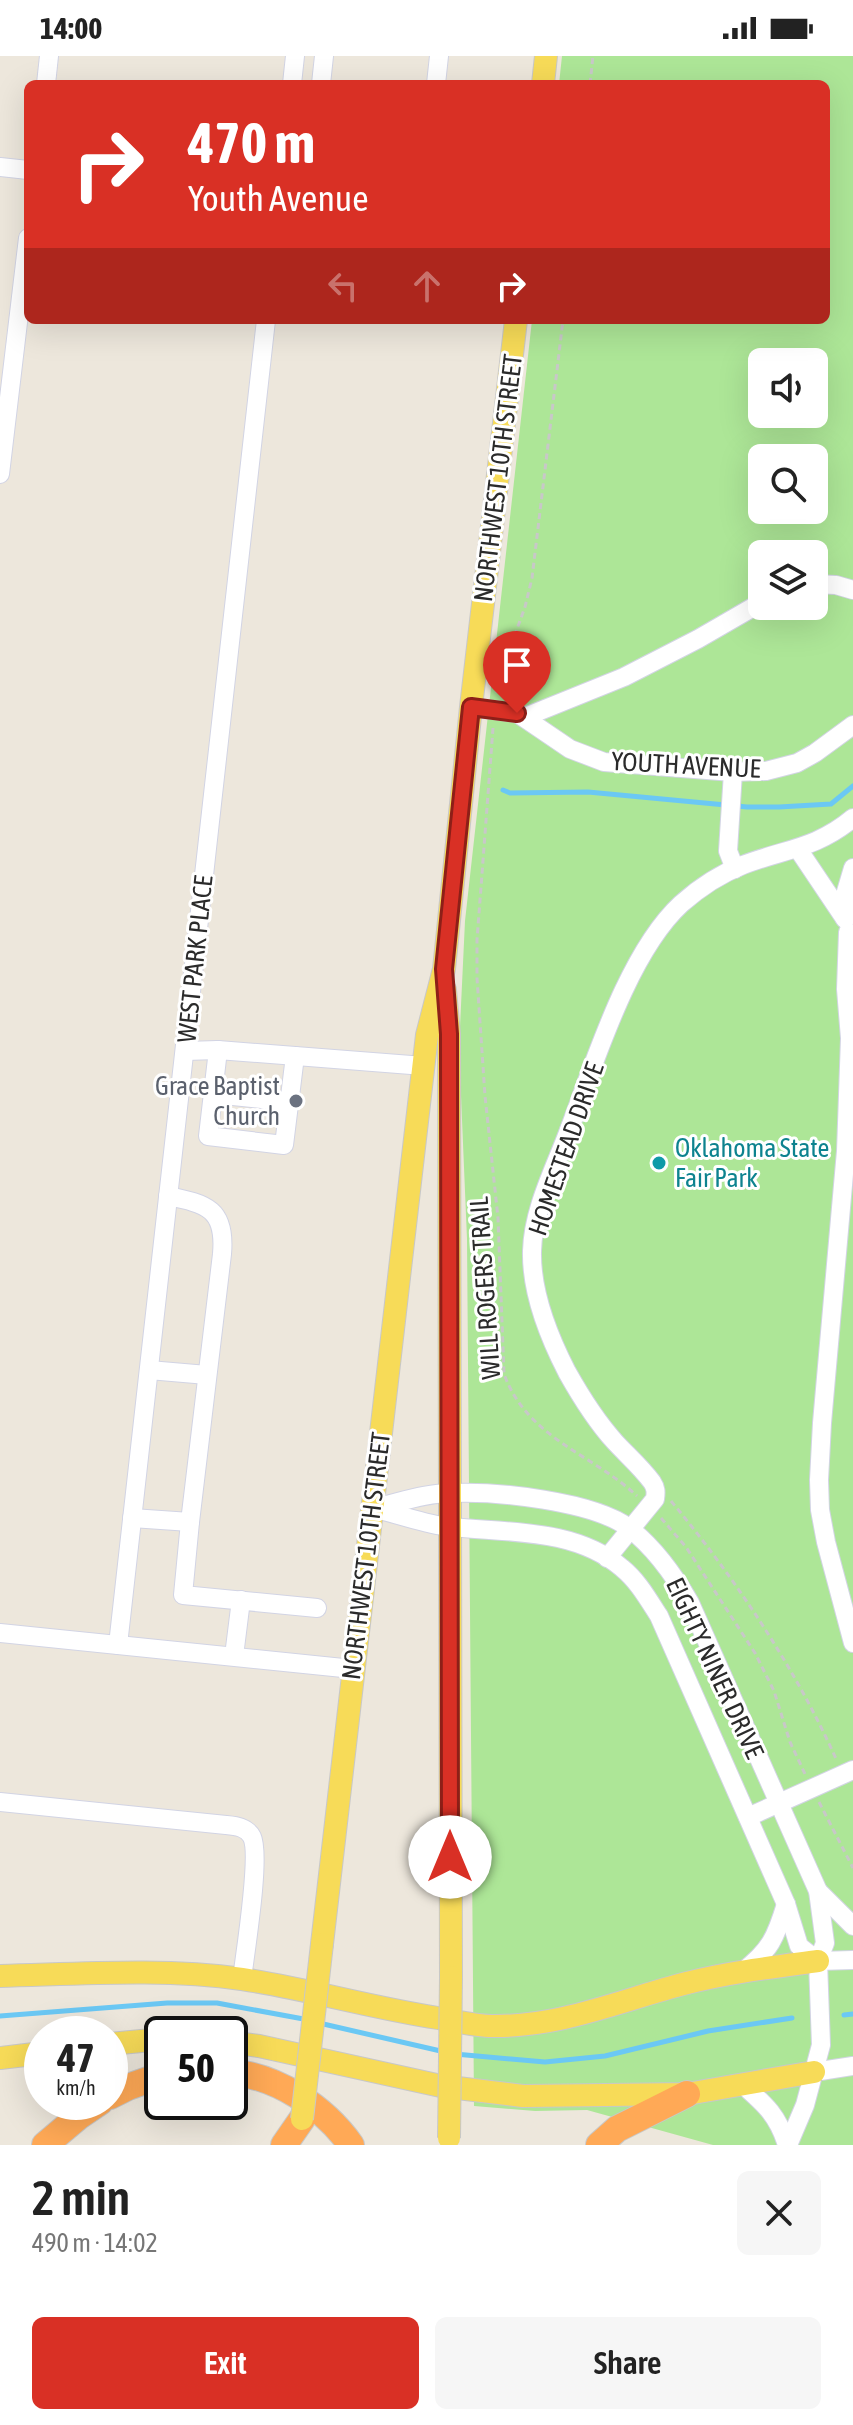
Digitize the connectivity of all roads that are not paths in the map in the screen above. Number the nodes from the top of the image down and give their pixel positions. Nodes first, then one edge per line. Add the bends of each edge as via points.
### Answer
1 (49, 56) edge
2 (295, 56) edge
3 (324, 56) edge
4 (439, 56) edge
5 (546, 56) edge
6 (46, 80) edge
7 (292, 80) edge
8 (321, 80) edge
9 (436, 80) edge
10 (543, 80) edge
11 (0, 167) edge
12 (24, 170) edge
13 (24, 272) edge
14 (266, 324) edge
15 (516, 324) edge
16 (0, 474) edge
17 (828, 585) edge
18 (853, 590) edge
19 (748, 610) edge
20 (471, 707) junction
21 (525, 717) junction
22 (853, 725) edge
23 (732, 781) junction
24 (853, 818) edge
25 (798, 849) junction
26 (853, 868) edge
27 (735, 869) junction
28 (849, 930) edge
29 (444, 969) junction
30 (218, 1050) junction
31 (185, 1051) junction
32 (295, 1056) junction
33 (424, 1066) junction
34 (214, 1094) junction
35 (289, 1102) junction
36 (168, 1196) junction
37 (149, 1370) junction
38 (207, 1375) junction
39 (449, 1492) junction
40 (373, 1508) junction
41 (132, 1518) junction
42 (190, 1522) junction
43 (448, 1527) junction
44 (630, 1529) junction
45 (607, 1558) junction
46 (241, 1600) junction
47 (317, 1608) dead end
48 (0, 1633) edge
49 (853, 1643) edge
50 (118, 1645) junction
51 (234, 1656) junction
52 (353, 1669) junction
53 (848, 1773) edge
54 (0, 1802) edge
55 (779, 1803) junction
56 (748, 1817) junction
57 (818, 1891) junction
58 (786, 1904) junction
59 (853, 1926) edge
60 (853, 1960) edge
61 (818, 1961) junction
62 (742, 1972) junction
63 (0, 1976) edge
64 (242, 1979) junction
65 (248, 2044) edge
66 (24, 2055) edge
67 (0, 2058) edge
68 (853, 2066) edge
69 (814, 2072) junction
70 (248, 2075) edge
71 (743, 2085) junction
72 (687, 2094) junction
73 (74, 2120) edge
74 (292, 2138) edge
75 (448, 2142) edge
76 (45, 2145) edge
77 (351, 2145) edge
78 (599, 2145) edge
79 (788, 2145) edge

1 - 6 street
2 - 7 street
3 - 8 street
4 - 9 street
5 - 10 main road
11 - 12 street
13 - 16 street
14 - 31 street, WEST PARK PLACE
15 - 20 main road, NORTHWEST 10TH STREET
17 - 18 street
19 - 21 street via 624,677
20 - 21 street, YOUTH AVENUE
20 - 29 main road, NORTHWEST 10TH STREET
21 - 23 street, YOUTH AVENUE via 570,749 604,762
22 - 23 street, YOUTH AVENUE via 797,763
23 - 27 street via 728,855
24 - 25 street, HOMESTEAD DRIVE
25 - 27 street, HOMESTEAD DRIVE
25 - 28 street
26 - 28 street via 845,895
27 - 44 street, HOMESTEAD DRIVE via 681,904 643,952 602,1043 532,1240 540,1301 567,1371 597,1421 653,1484 651,1504
28 - 49 street via 846,1151 819,1480 826,1542
29 - 33 main road, NORTHWEST 10TH STREET
29 - 39 main road, NORTHWEST 10TH STREET via 449,1034
30 - 31 street
30 - 32 street
30 - 34 street
31 - 36 street, WEST PARK PLACE
32 - 33 street
32 - 35 street
33 - 40 main road, NORTHWEST 10TH STREET
34 - 35 street
34 - 35 street via 208,1136 284,1145
36 - 37 street, WEST PARK PLACE
36 - 38 street via 207,1207 222,1228
37 - 38 street
37 - 41 street, WEST PARK PLACE
38 - 42 street
39 - 40 street, EIGHTY NINER DRIVE
39 - 43 main road, NORTHWEST 10TH STREET
39 - 44 street, EIGHTY NINER DRIVE via 585,1507
40 - 43 street, EIGHTY NINER DRIVE
40 - 52 main road, NORTHWEST 10TH STREET
41 - 42 street
41 - 50 street, WEST PARK PLACE
42 - 46 street via 183,1595
43 - 45 street, EIGHTY NINER DRIVE via 558,1538
43 - 75 main road, NORTHWEST 10TH STREET, bridge
44 - 45 street
44 - 55 street, EIGHTY NINER DRIVE via 660,1558 690,1603
45 - 56 street, EIGHTY NINER DRIVE via 644,1591 659,1616
46 - 47 street
46 - 51 street
48 - 50 street
50 - 51 street
51 - 52 street
52 - 74 main road, NORTHWEST 10TH STREET, bridge via 322,1944
53 - 55 street
54 - 64 street via 247,1831 256,1856
55 - 56 street
55 - 57 street, EIGHTY NINER DRIVE
56 - 58 street, EIGHTY NINER DRIVE
57 - 59 street
57 - 61 street, EIGHTY NINER DRIVE via 825,1943
58 - 61 street, EIGHTY NINER DRIVE via 799,1946
58 - 62 street via 771,1945
60 - 61 street
61 - 62 main road
61 - 69 street, EIGHTY NINER DRIVE via 821,2045
62 - 64 main road via 574,2017 490,2026
63 - 64 main road via 169,1974
65 - 72 main road via 441,2086 523,2096
66 - 67 main road
68 - 69 street
69 - 71 main road
69 - 79 street, EIGHTY NINER DRIVE
70 - 77 highway via 284,2087 324,2115
71 - 72 main road
71 - 79 street via 780,2122
72 - 78 highway via 617,2129
73 - 76 highway

